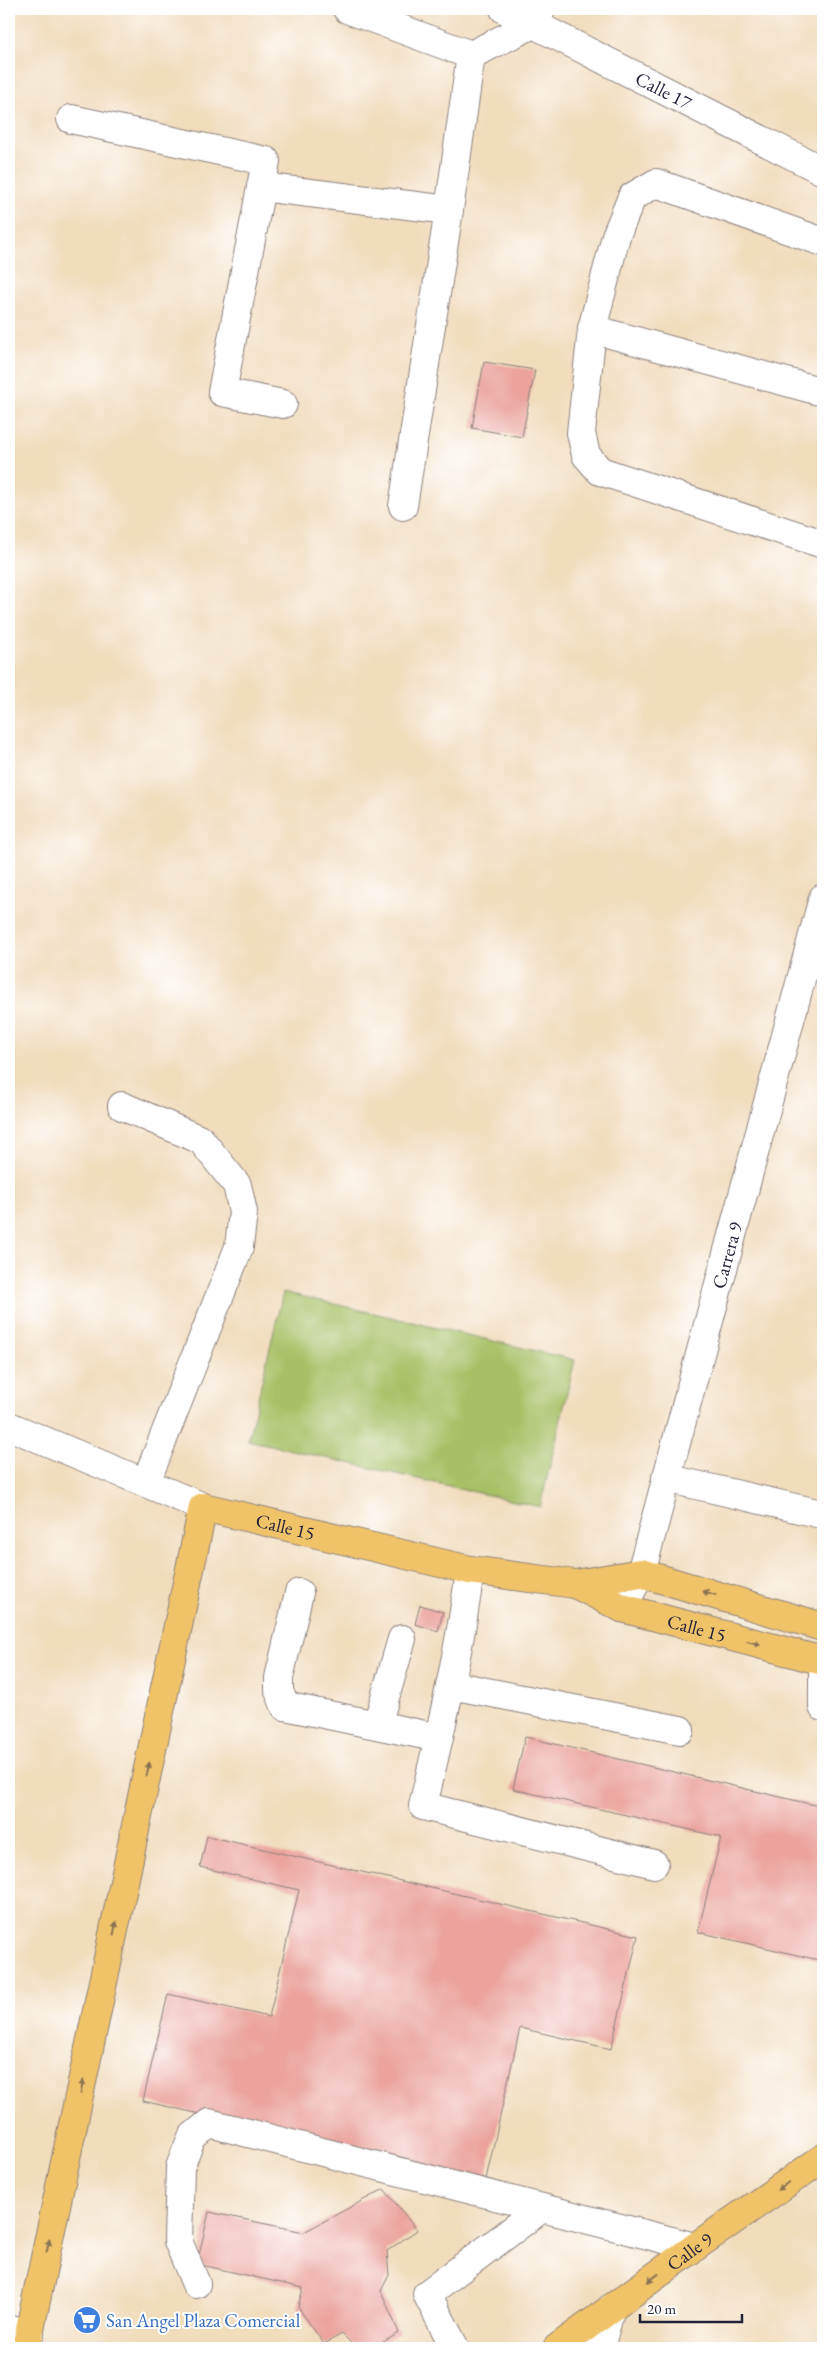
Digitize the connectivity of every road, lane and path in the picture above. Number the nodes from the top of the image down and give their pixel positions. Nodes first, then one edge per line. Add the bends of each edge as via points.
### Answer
1 (347, 9) edge
2 (504, 9) edge
3 (538, 16) edge
4 (471, 55) junction
5 (71, 119) dead end
6 (823, 171) edge
7 (262, 187) junction
8 (450, 210) junction
9 (823, 242) edge
10 (592, 329) junction
11 (823, 392) edge
12 (283, 404) dead end
13 (404, 506) dead end
14 (823, 544) edge
15 (823, 898) edge
16 (122, 1106) dead end
17 (9, 1426) edge
18 (666, 1478) junction
19 (146, 1482) junction
20 (203, 1507) junction
21 (821, 1514) dead end
22 (470, 1570) junction
23 (640, 1573) junction
24 (575, 1584) junction
25 (299, 1593) dead end
26 (622, 1608) junction
27 (823, 1626) edge
28 (402, 1639) dead end
29 (823, 1661) edge
30 (451, 1685) junction
31 (823, 1706) edge
32 (377, 1725) junction
33 (680, 1730) dead end
34 (439, 1738) junction
35 (654, 1864) dead end
36 (823, 2158) edge
37 (542, 2208) junction
38 (695, 2247) junction
39 (196, 2284) dead end
40 (601, 2315) junction
41 (22, 2337) edge
42 (454, 2348) edge
43 (557, 2348) edge
44 (583, 2348) edge
45 (600, 2348) edge

1 - 4 street
2 - 3 street, Calle 17
3 - 4 street
3 - 6 street, Calle 17
4 - 8 street
5 - 7 street via 266,161
7 - 8 street
7 - 12 street via 222,392
8 - 13 street
9 - 10 street via 656,182 632,197 619,228
10 - 11 street
10 - 14 street via 581,433 586,454 600,471
15 - 18 street, Carrera 9
16 - 19 street via 201,1140 237,1185 243,1212 239,1247
17 - 19 street, Calle 15
18 - 21 street
18 - 23 street, Carrera 9
19 - 20 street, Calle 15
20 - 22 main road, Calle 15
41 -> 20 main road
22 - 24 main road, Calle 15
22 - 30 street
23 - 24 main road, Calle 15
23 - 26 street, Carrera 9
27 -> 23 main road, Calle 15
24 - 26 main road, Calle 15
25 - 32 street via 279,1678 279,1691 285,1706
26 -> 29 main road, Calle 15
28 - 32 street
29 - 31 street
30 - 33 street
30 - 34 street
32 - 34 street
34 - 35 street via 423,1806
36 -> 38 main road, Calle 9
37 - 38 street
37 - 39 street via 209,2123 192,2136 180,2167 178,2241
37 - 42 street via 427,2294
38 -> 40 main road, Calle 9
40 - 43 main road, Calle 9
40 - 44 street
40 - 45 street

